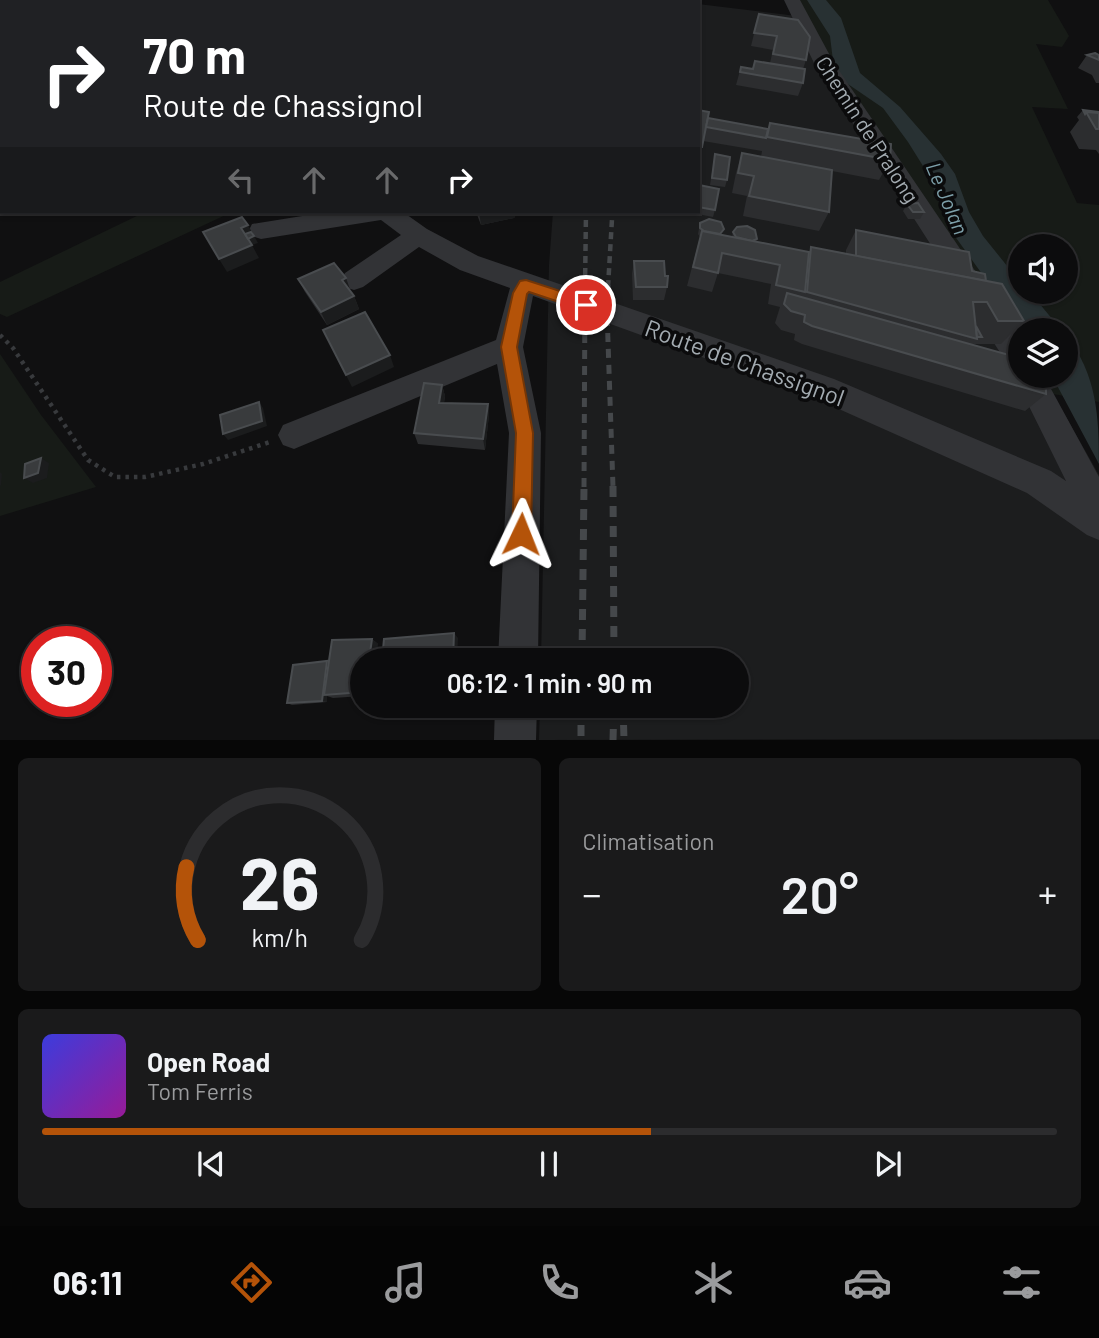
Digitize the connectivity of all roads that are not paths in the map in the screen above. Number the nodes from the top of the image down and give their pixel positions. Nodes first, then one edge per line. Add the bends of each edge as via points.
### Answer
1 (792, 0) edge
2 (367, 214) edge
3 (410, 222) edge
4 (261, 230) dead end
5 (355, 280) dead end
6 (526, 285) junction
7 (1008, 342) edge
8 (509, 347) junction
9 (1035, 388) edge
10 (295, 435) road end
11 (1099, 511) edge
12 (1099, 523) edge
13 (517, 648) edge
14 (516, 718) edge
15 (515, 740) edge

1 - 7 street, Chemin de Pralong via 824,63
2 - 4 street
3 - 5 street
3 - 6 street, Route de Chassignol via 469,263
6 - 8 street via 520,293
6 - 12 street, Route de Chassignol via 823,388 1039,482
8 - 10 street
8 - 13 street via 524,433
9 - 11 street
14 - 15 street

